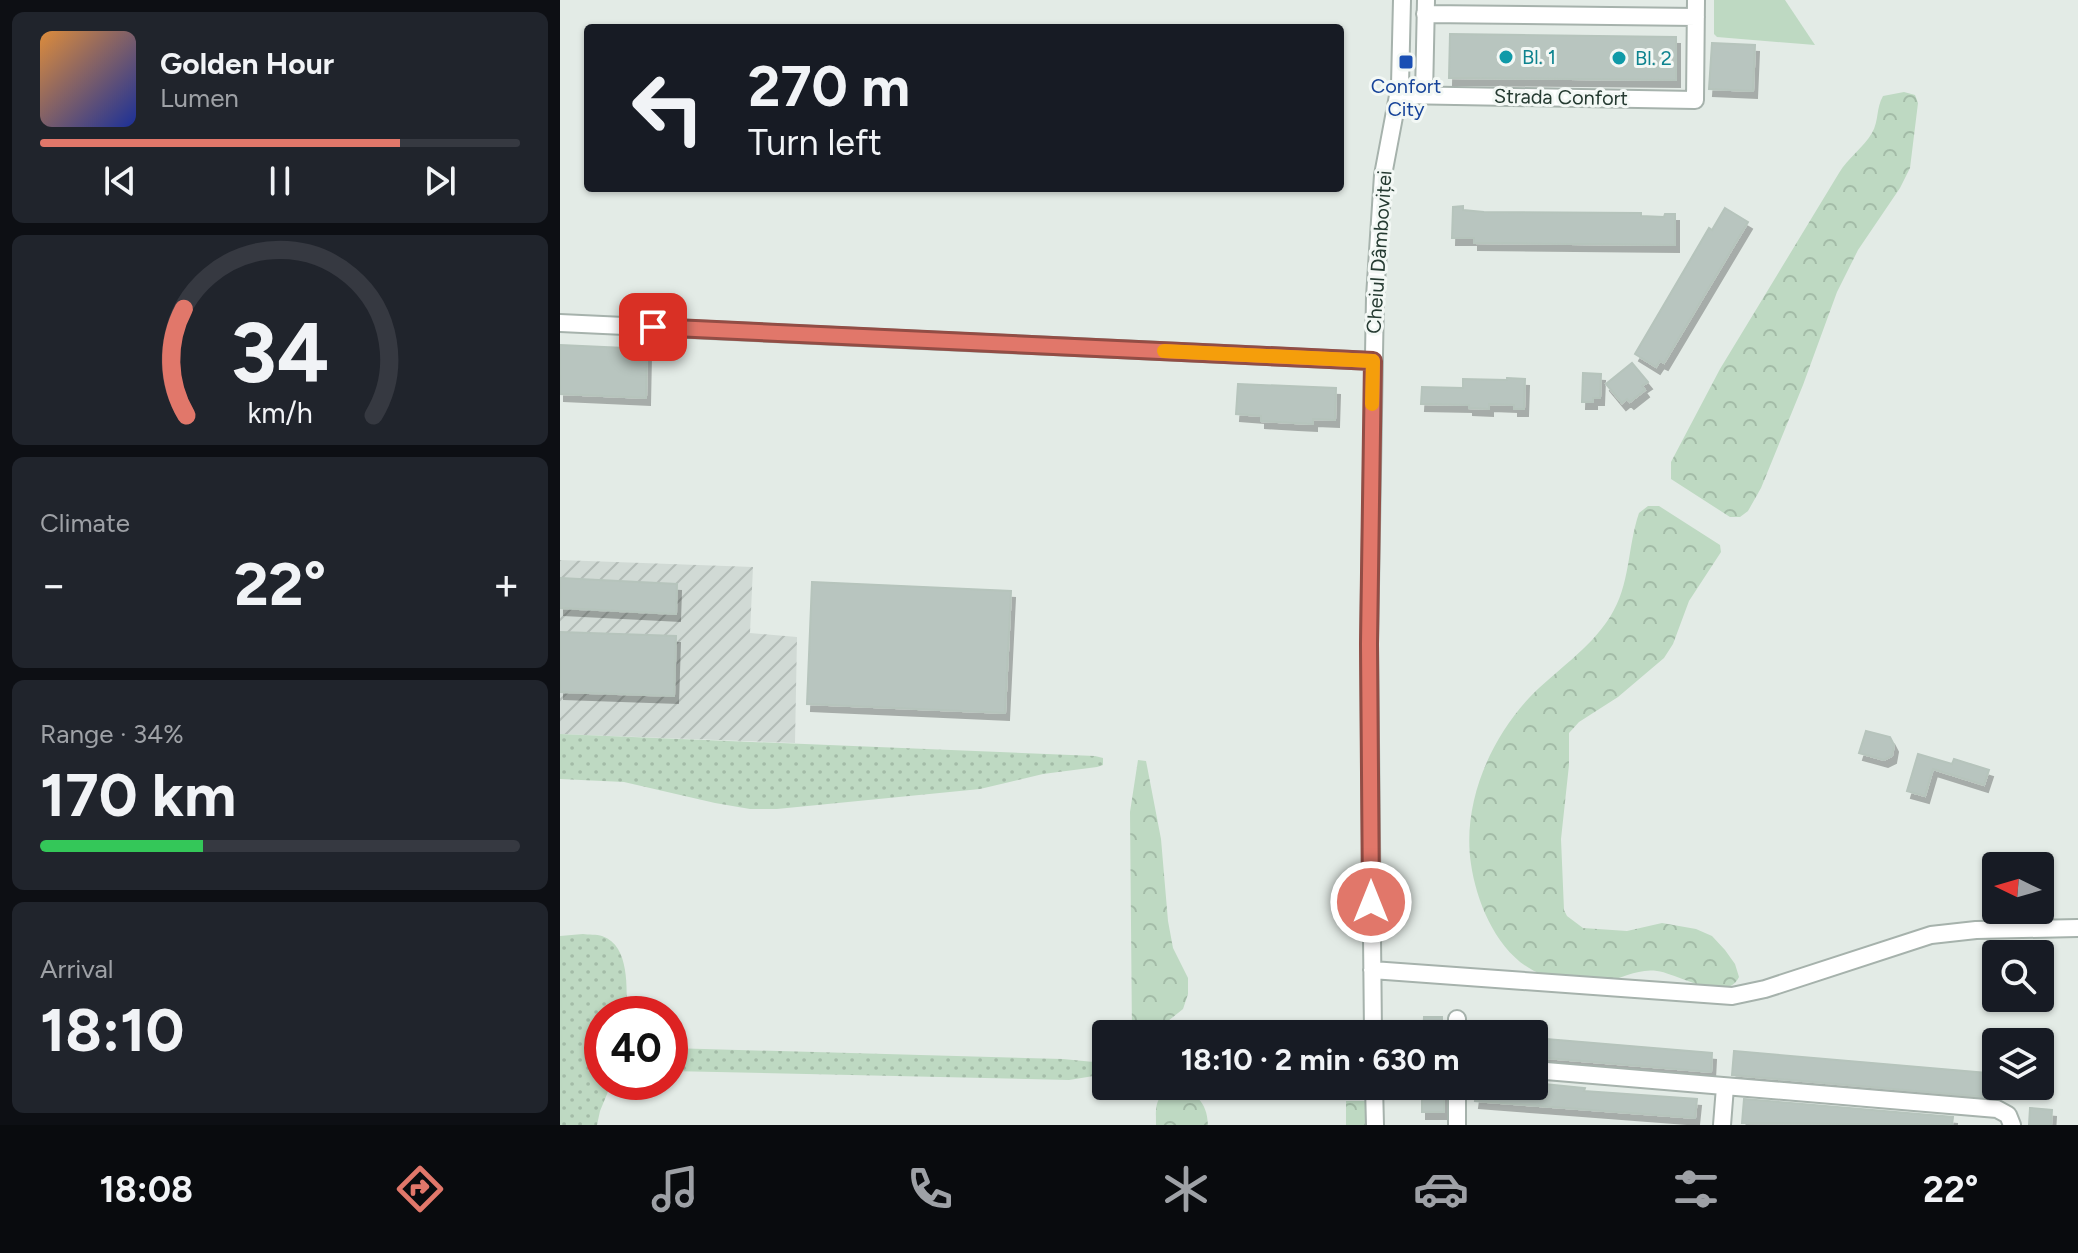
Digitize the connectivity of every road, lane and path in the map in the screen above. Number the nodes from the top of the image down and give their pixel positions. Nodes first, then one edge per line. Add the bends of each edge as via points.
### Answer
1 (1402, 0) edge
2 (1426, 7) edge
3 (1696, 8) edge
4 (1399, 95) junction
5 (1424, 95) junction
6 (560, 323) edge
7 (1373, 361) junction
8 (2078, 928) edge
9 (1372, 970) junction
10 (1373, 1020) edge
11 (1548, 1071) edge
12 (1725, 1087) junction
13 (1374, 1100) edge
14 (1457, 1100) edge
15 (1375, 1125) edge
16 (1457, 1125) edge
17 (1722, 1125) edge
18 (2012, 1125) edge

1 - 4 street, Cheiul Dâmboviței
2 - 3 street, Strada Confort
2 - 5 street, Strada Confort
3 - 5 street, Strada Confort via 1695,100
4 - 5 street
4 - 7 street, Cheiul Dâmboviței via 1381,197
6 - 7 street
7 - 9 street, Cheiul Dâmboviței
8 - 9 street via 1931,935 1732,996
9 - 10 street, Cheiul Dâmboviței
11 - 12 street
12 - 17 street
12 - 18 street via 1997,1109
13 - 15 street
14 - 16 street

